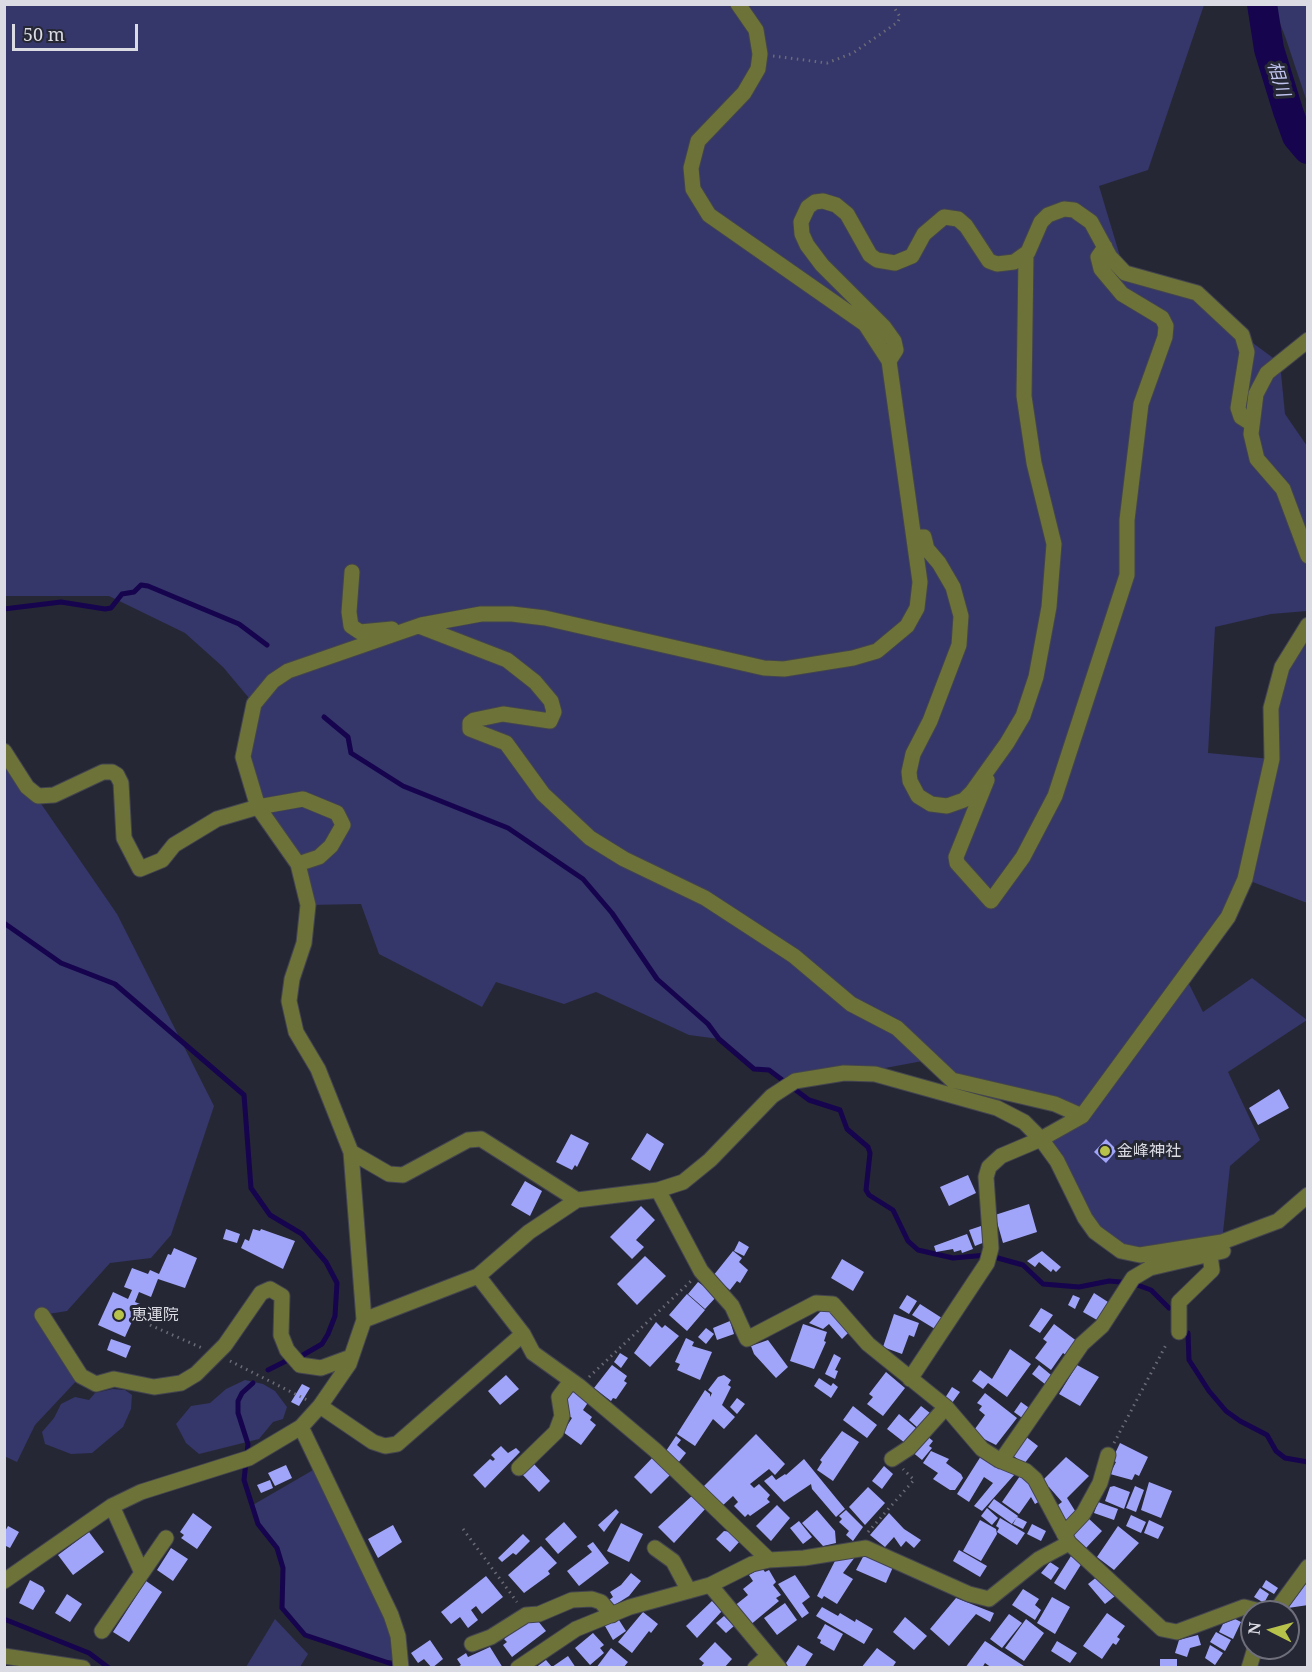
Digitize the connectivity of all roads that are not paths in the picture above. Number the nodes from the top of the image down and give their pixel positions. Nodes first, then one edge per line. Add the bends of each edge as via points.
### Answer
1 (738, 4) edge
2 (1105, 247) junction
3 (1026, 254) junction
4 (1308, 340) edge
5 (890, 361) junction
6 (1252, 424) junction
7 (915, 536) junction
8 (1308, 556) edge
9 (352, 572) dead end
10 (421, 625) junction
11 (1308, 625) edge
12 (4, 751) edge
13 (984, 774) junction
14 (258, 807) junction
15 (298, 864) junction
16 (1082, 1116) junction
17 (1041, 1139) junction
18 (351, 1152) junction
19 (658, 1190) junction
20 (1308, 1195) edge
21 (577, 1200) junction
22 (1222, 1242) junction
23 (1210, 1255) junction
24 (478, 1276) junction
25 (42, 1315) dead end
26 (364, 1320) junction
27 (1179, 1332) road end
28 (523, 1334) junction
29 (351, 1357) junction
30 (910, 1379) junction
31 (575, 1383) junction
32 (320, 1406) junction
33 (946, 1407) junction
34 (301, 1427) junction
35 (1108, 1455) road end
36 (892, 1460) road end
37 (1001, 1461) junction
38 (519, 1468) dead end
39 (112, 1506) junction
40 (166, 1538) dead end
41 (1066, 1539) junction
42 (655, 1548) dead end
43 (769, 1560) junction
44 (1308, 1567) edge
45 (142, 1573) junction
46 (4, 1581) edge
47 (710, 1586) junction
48 (689, 1591) junction
49 (1284, 1600) edge
50 (1240, 1608) edge
51 (612, 1615) junction
52 (102, 1631) dead end
53 (472, 1644) dead end
54 (4, 1656) edge
55 (773, 1662) edge
56 (401, 1664) edge
57 (83, 1668) edge
58 (518, 1668) edge
59 (755, 1668) edge

1 - 5 street via 756,30 758,69 744,93 698,141 691,168 693,189 709,215 865,324
2 - 3 street via 1091,222 1064,208 1041,222
2 - 6 street via 1125,273 1197,292 1242,335 1247,351 1238,408 1241,417
2 - 13 street via 1098,257 1101,269 1122,294 1162,318 1166,326 1141,404 1127,520 1127,574 1055,796 1023,857 991,901 956,857 988,781
3 - 5 street via 1006,264 990,261 966,226 958,219 944,217 924,234 912,256 905,261 886,263 870,255 847,214 836,205 814,202 801,222 807,245 894,340 896,350
3 - 13 street via 1024,396 1054,554 1049,606 1030,699 1007,743
4 - 6 street via 1267,373 1256,394
5 - 7 street
6 - 8 street via 1257,459 1282,489
7 - 10 street via 920,582 912,618 888,644 853,658 784,669 764,668 545,618 512,614 481,614
7 - 13 street via 924,537 927,549 954,587 962,625 959,645 913,754 910,781 925,801 947,806 964,800
9 - 10 street via 351,626 360,632
10 - 14 street via 288,671 263,691 254,704 243,756
10 - 16 street via 507,660 551,701 554,712 550,721 503,714 474,720 470,729 506,743 543,794 591,838 624,859 705,898 794,956 851,1004 897,1028 952,1080 1055,1104
11 - 16 street via 1282,668 1271,708 1272,759 1245,879 1228,917
12 - 14 street via 27,787 38,796 54,795 103,772 117,776 121,783 124,838 140,869 162,860 174,845 217,819
14 - 15 street
14 - 15 street via 303,799 338,813 343,825 331,846 319,857
15 - 18 street via 308,905 304,943 291,979 289,1001 296,1032 318,1069
16 - 17 street
17 - 19 street via 1024,1122 997,1108 875,1074 844,1073 789,1085 772,1096 683,1182
17 - 22 street via 1057,1161 1085,1218 1107,1243 1121,1251 1140,1255
17 - 30 street via 1001,1156 989,1167 989,1256
18 - 21 street via 389,1174 403,1175 468,1140 481,1139
18 - 26 street
19 - 21 street
19 - 30 street via 701,1271 732,1306 747,1339 816,1303 833,1304 868,1344
20 - 22 street via 1278,1221
21 - 24 street via 528,1232
22 - 23 street via 1223,1253
23 - 27 street via 1212,1270 1179,1302
23 - 37 street via 1150,1268 1129,1284
24 - 26 street
24 - 28 street
25 - 29 street via 81,1376 96,1384 114,1379 154,1387 181,1383 216,1354 261,1293 270,1288 282,1296 281,1335 300,1365 321,1368
26 - 29 street
28 - 31 street via 533,1353
28 - 32 street via 397,1444 373,1442
29 - 32 street
30 - 33 street
31 - 38 street via 559,1397 562,1416 556,1432
31 - 43 street via 657,1452
32 - 34 street
33 - 36 street via 909,1448
33 - 37 street via 982,1449
34 - 39 street via 244,1460 141,1492
34 - 56 street via 391,1615
35 - 41 street via 1100,1483
37 - 41 street via 1018,1466 1035,1479
39 - 45 street
39 - 46 street
40 - 45 street
41 - 43 street via 989,1599 969,1594 866,1548
41 - 50 street via 1143,1614 1169,1632
42 - 48 street via 673,1561
43 - 47 street via 752,1564
44 - 49 street
45 - 52 street
47 - 48 street
47 - 55 street
48 - 51 street
51 - 53 street via 601,1602 572,1600 539,1614 526,1615
51 - 58 street via 576,1629
54 - 57 street
55 - 59 street

